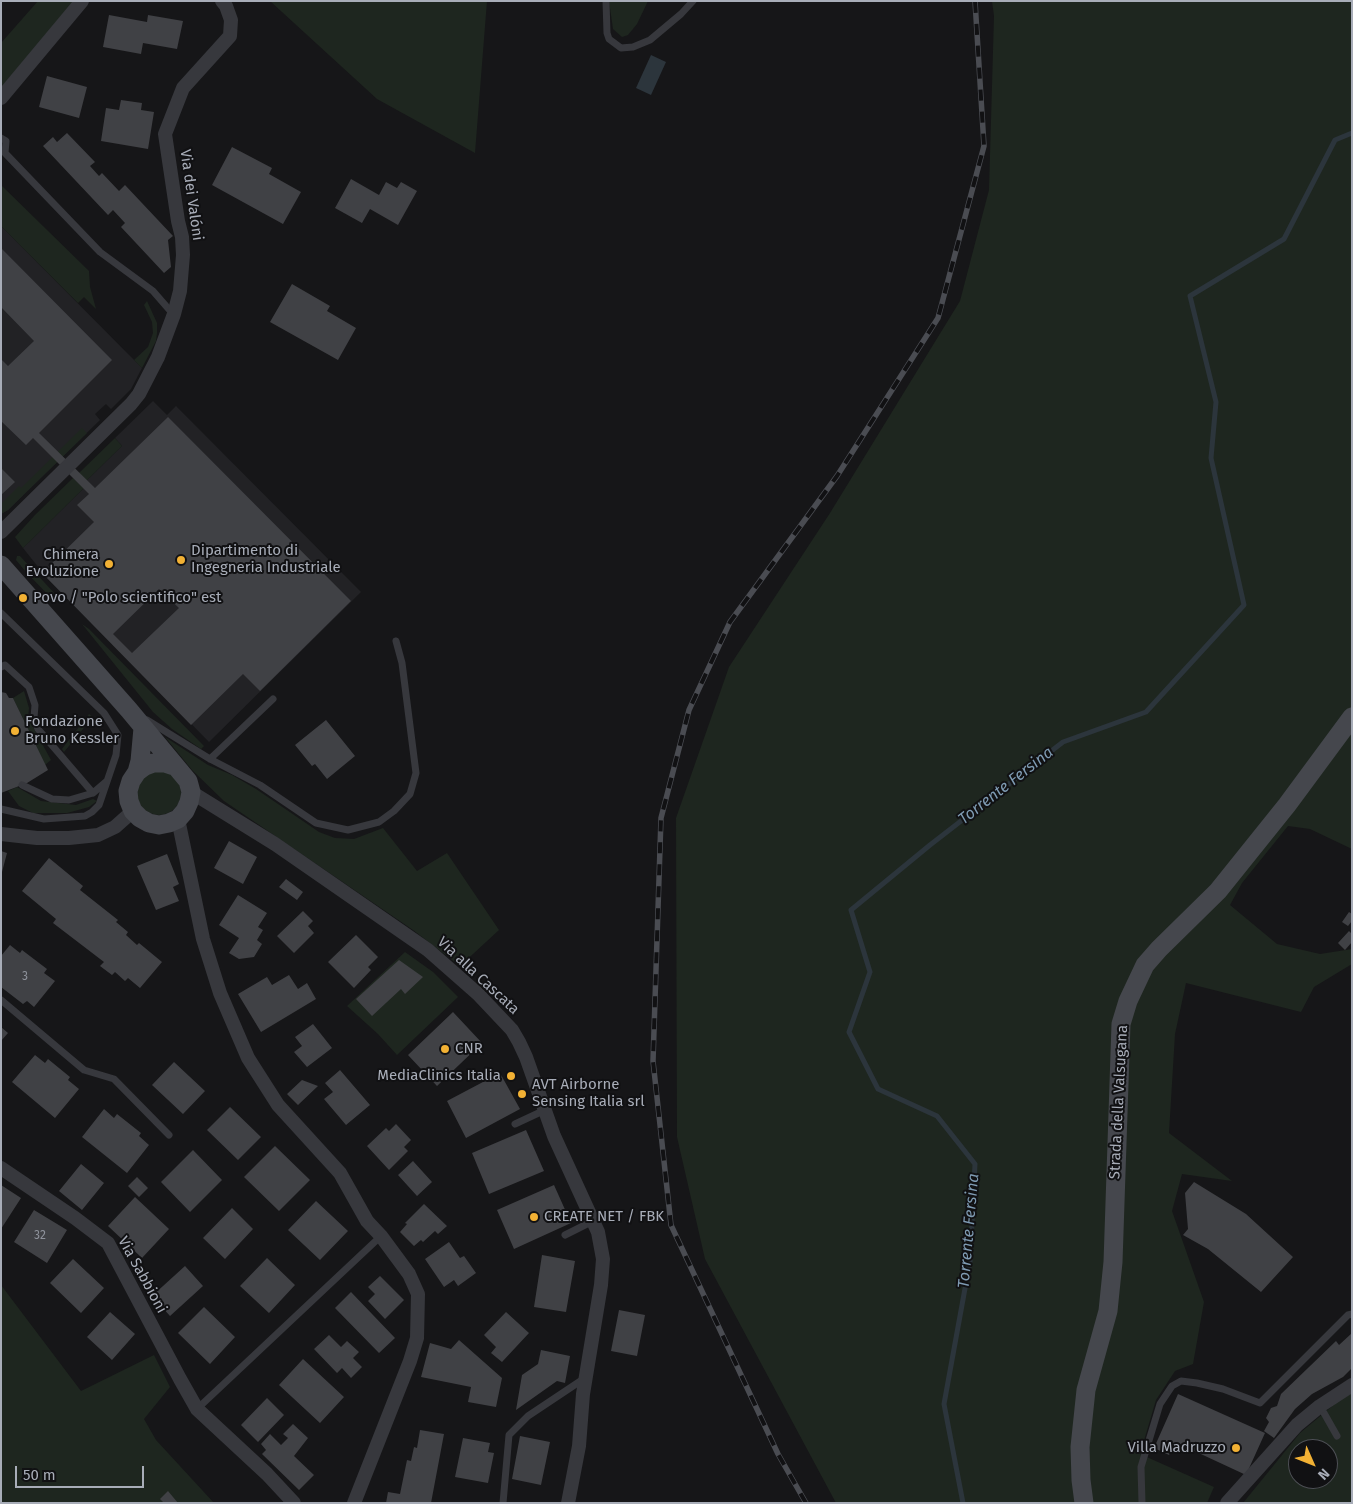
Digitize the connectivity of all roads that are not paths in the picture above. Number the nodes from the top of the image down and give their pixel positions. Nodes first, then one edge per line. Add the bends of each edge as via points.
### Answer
1 (82, 1) edge
2 (222, 1) edge
3 (606, 1) edge
4 (693, 1) edge
5 (1, 98) edge
6 (1, 138) edge
7 (174, 314) junction
8 (1, 532) edge
9 (1, 565) edge
10 (1, 613) edge
11 (396, 641) dead end
12 (1, 667) edge
13 (273, 700) dead end
14 (129, 710) junction
15 (1352, 717) edge
16 (143, 728) junction
17 (210, 759) junction
18 (174, 766) junction
19 (137, 772) junction
20 (107, 780) junction
21 (22, 785) dead end
22 (93, 792) junction
23 (191, 792) junction
24 (1, 809) edge
25 (133, 811) junction
26 (178, 819) junction
27 (1, 834) edge
28 (1, 1000) edge
29 (545, 1110) junction
30 (515, 1124) dead end
31 (169, 1135) dead end
32 (1, 1168) edge
33 (593, 1221) junction
34 (565, 1235) dead end
35 (381, 1236) junction
36 (1352, 1314) edge
37 (586, 1378) junction
38 (1352, 1385) edge
39 (1320, 1406) junction
40 (198, 1409) junction
41 (1338, 1436) dead end
42 (294, 1503) edge
43 (354, 1503) edge
44 (503, 1503) edge
45 (568, 1503) edge
46 (1084, 1503) edge
47 (1142, 1503) edge
48 (1227, 1503) edge

1 - 5 street
2 - 7 street, Via dei Valóni via 231,20 230,36 183,88 166,134 182,237 180,291
3 - 4 lane via 607,33 609,39 621,48 650,40
6 - 7 lane via 6,141 4,153 100,252 153,291
7 - 8 street, Via dei Valóni via 158,357 139,394
9 - 14 main road
10 - 20 lane via 104,712 118,735 116,755
11 - 17 lane via 402,663 416,773 410,794 379,822 348,830 316,823 260,785
12 - 22 lane via 5,665 29,687 38,728
13 - 17 lane
14 - 16 main road
14 - 17 lane
15 - 46 main road, Strada della Valsugana via 1224,884 1145,965 1128,1001 1121,1024 1113,1262 1108,1311 1086,1390 1080,1448
16 - 18 main road
16 - 19 main road
18 - 19 main road via 155,763
18 - 23 main road via 186,777
19 - 25 main road via 128,791
20 - 22 lane
20 - 24 lane via 99,805 85,816 44,819
21 - 22 lane via 52,799 69,800
23 - 26 main road via 185,811
23 - 29 street, Via alla Cascata via 274,844 447,965 512,1030 526,1057
25 - 26 main road via 149,823 159,825
25 - 27 street via 115,827 98,834 37,838
26 - 35 street via 203,939 220,993 248,1058 278,1105 340,1173 367,1220
28 - 31 lane via 84,1070 114,1079
29 - 30 lane
29 - 33 street, Via alla Cascata
32 - 40 street, Via Sabbioni via 108,1243
33 - 34 lane
33 - 37 street, Via alla Cascata via 603,1258
35 - 40 lane
35 - 43 street via 409,1274 418,1294 417,1338
36 - 47 lane via 1260,1403 1197,1382 1181,1381 1172,1386 1160,1404 1141,1467
37 - 44 lane via 528,1416 509,1435
37 - 45 street, Via alla Cascata via 579,1446
38 - 39 street
39 - 41 lane
39 - 48 street via 1298,1424
40 - 42 street, Via Sabbioni

